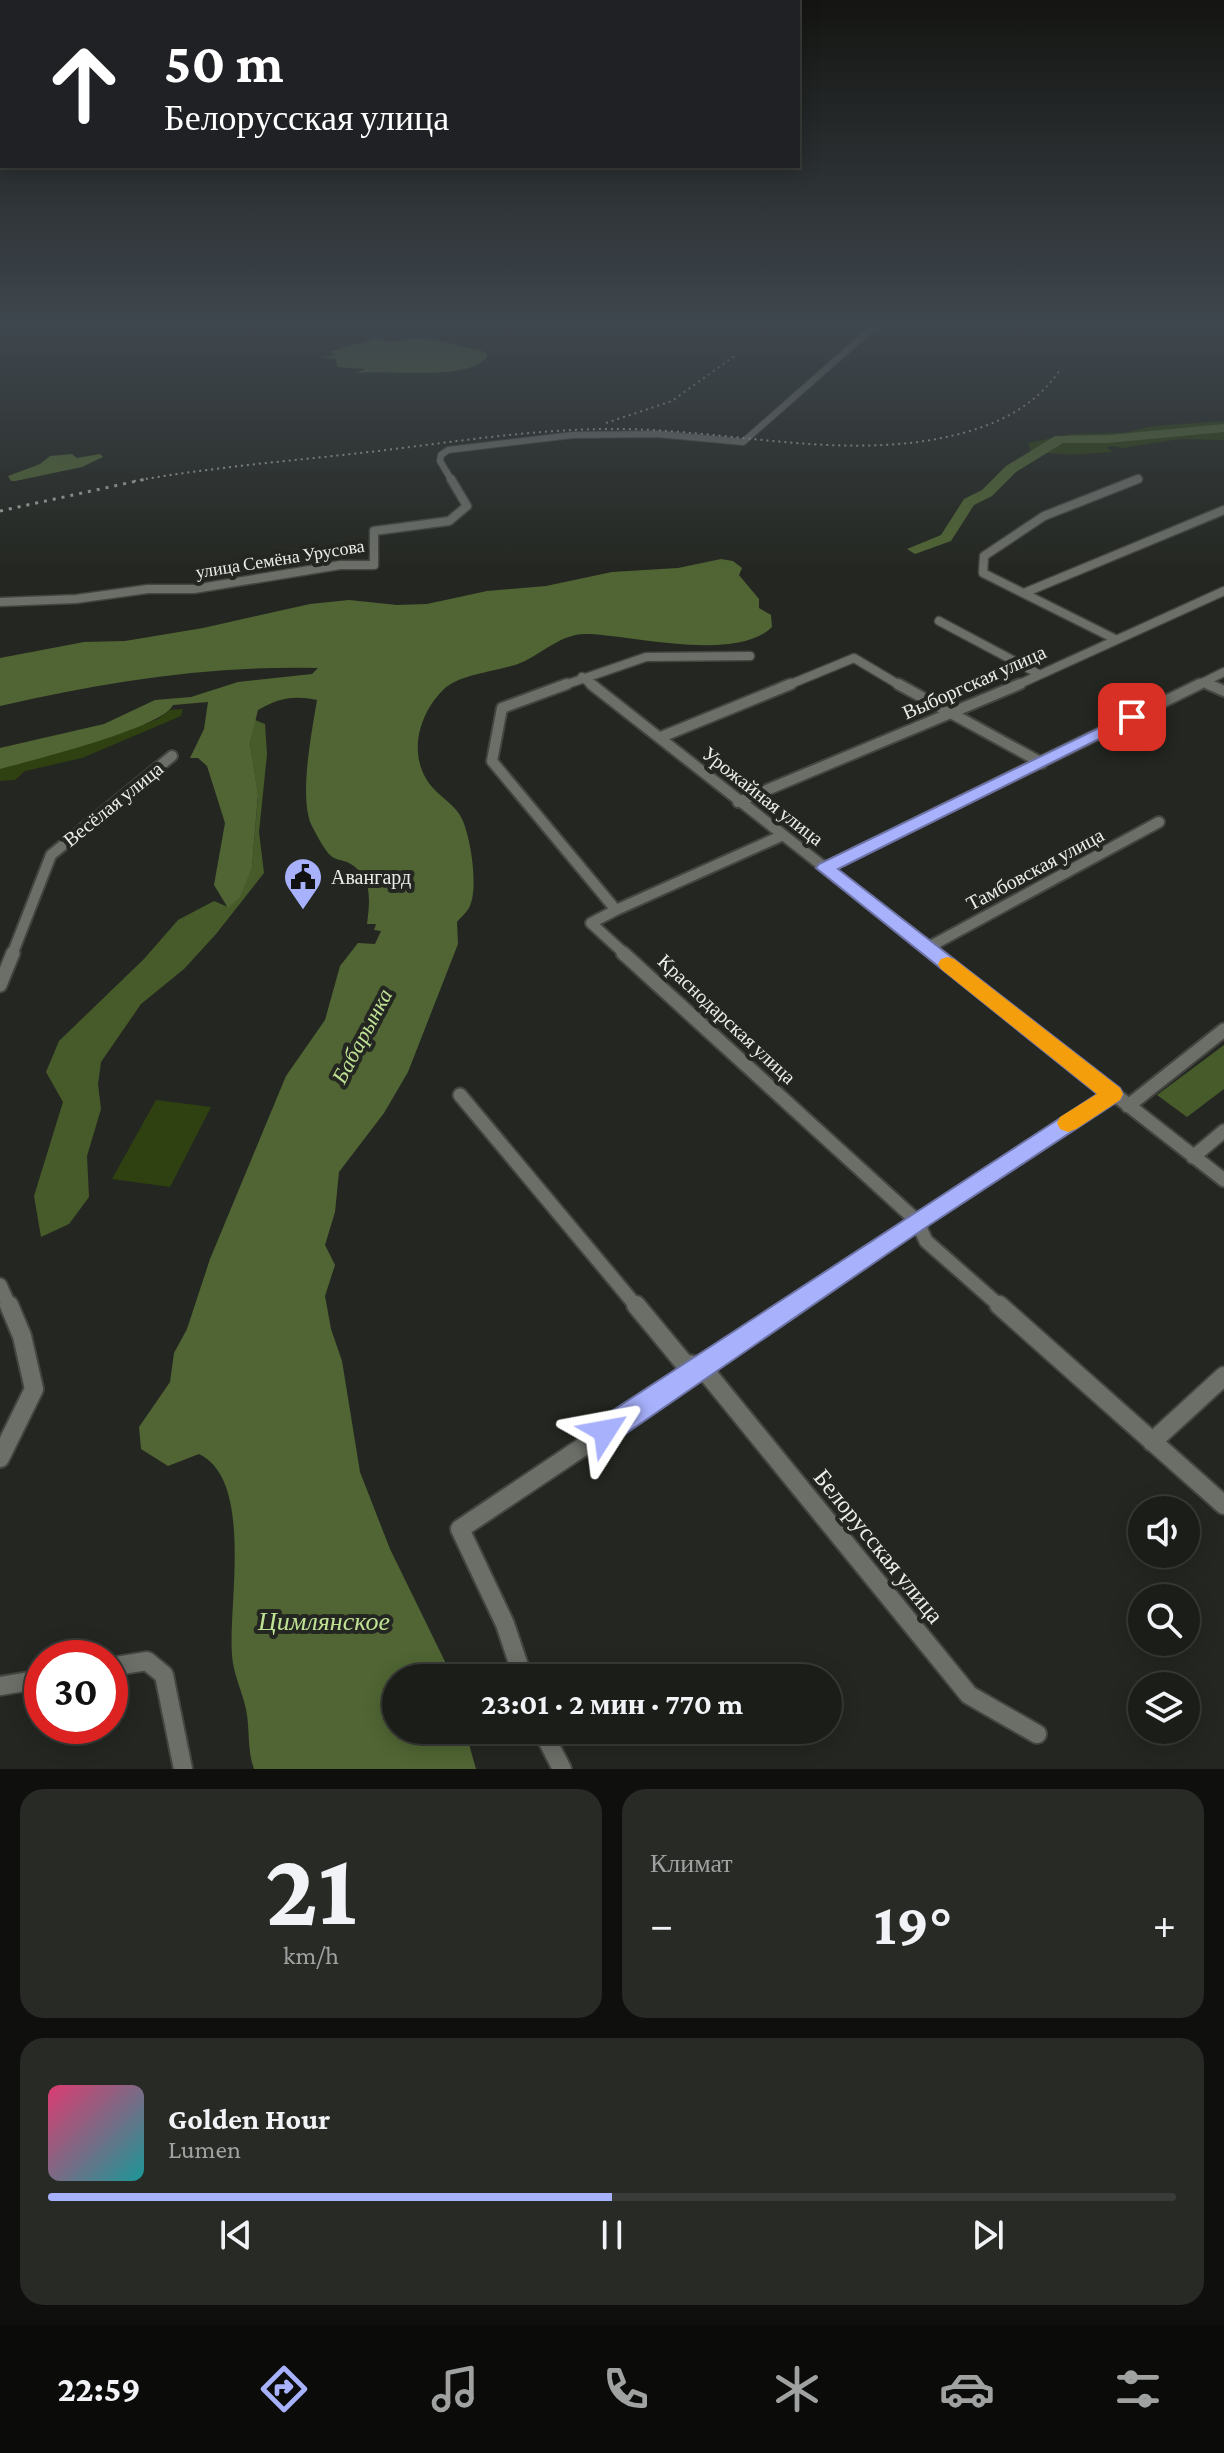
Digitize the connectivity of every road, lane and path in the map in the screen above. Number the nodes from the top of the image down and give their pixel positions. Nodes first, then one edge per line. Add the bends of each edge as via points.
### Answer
1 (782, 407) edge
2 (1138, 479) dead end
3 (1224, 510) edge
4 (1224, 591) edge
5 (1024, 593) junction
6 (0, 602) edge
7 (939, 621) dead end
8 (1115, 639) junction
9 (750, 656) dead end
10 (1224, 672) edge
11 (1037, 673) junction
12 (582, 677) junction
13 (1204, 682) junction
14 (1224, 691) edge
15 (951, 715) junction
16 (661, 737) junction
17 (172, 756) dead end
18 (1042, 763) junction
19 (738, 802) junction
20 (1159, 822) dead end
21 (781, 836) junction
22 (825, 868) junction
23 (616, 910) junction
24 (927, 948) junction
25 (0, 985) edge
26 (1224, 1030) edge
27 (1113, 1094) junction
28 (460, 1095) dead end
29 (1128, 1106) junction
30 (1224, 1131) edge
31 (1193, 1157) junction
32 (1224, 1180) edge
33 (917, 1221) junction
34 (1, 1291) edge
35 (702, 1367) junction
36 (1224, 1376) edge
37 (1152, 1442) junction
38 (0, 1458) edge
39 (1224, 1505) edge
40 (128, 1664) edge
41 (518, 1664) edge
42 (24, 1682) edge
43 (0, 1686) edge
44 (1037, 1734) dead end
45 (549, 1744) edge
46 (183, 1769) edge
47 (562, 1769) edge

1 - 6 street, улица Семёна Урусова via 743,442 587,434 448,450 440,461 467,506 449,521 374,531 374,565 340,565 194,589
2 - 5 street via 1044,516 984,556 983,573
3 - 5 street
4 - 8 street, Выборгская улица
5 - 8 street
7 - 11 street
8 - 11 street, Выборгская улица
9 - 12 street via 646,657
10 - 13 street
11 - 15 street, Выборгская улица
12 - 16 street, Урожайная улица
12 - 23 street via 502,708 492,761
13 - 14 street
13 - 18 street
15 - 16 street via 854,658
15 - 18 street
15 - 19 street, Выборгская улица
16 - 19 street, Урожайная улица
17 - 25 street, Весёлая улица via 51,855
18 - 22 street
19 - 21 street, Урожайная улица
20 - 24 street, Тамбовская улица
21 - 22 street, Урожайная улица
21 - 23 street
22 - 24 street, Урожайная улица
23 - 33 street, Краснодарская улица via 591,923
24 - 27 street, Урожайная улица
26 - 29 street
27 - 29 street, Урожайная улица
27 - 33 street
28 - 35 street, Белорусская улица via 684,1363
29 - 31 street, Урожайная улица
30 - 31 street
31 - 32 street, Урожайная улица
33 - 35 street
33 - 37 street, Краснодарская улица via 926,1241
34 - 38 street via 22,1336 34,1389
35 - 41 street via 460,1529
35 - 44 street, Белорусская улица via 969,1695
36 - 37 street
37 - 39 street, Краснодарская улица
40 - 46 street via 147,1661 164,1675
42 - 43 street
45 - 47 street

